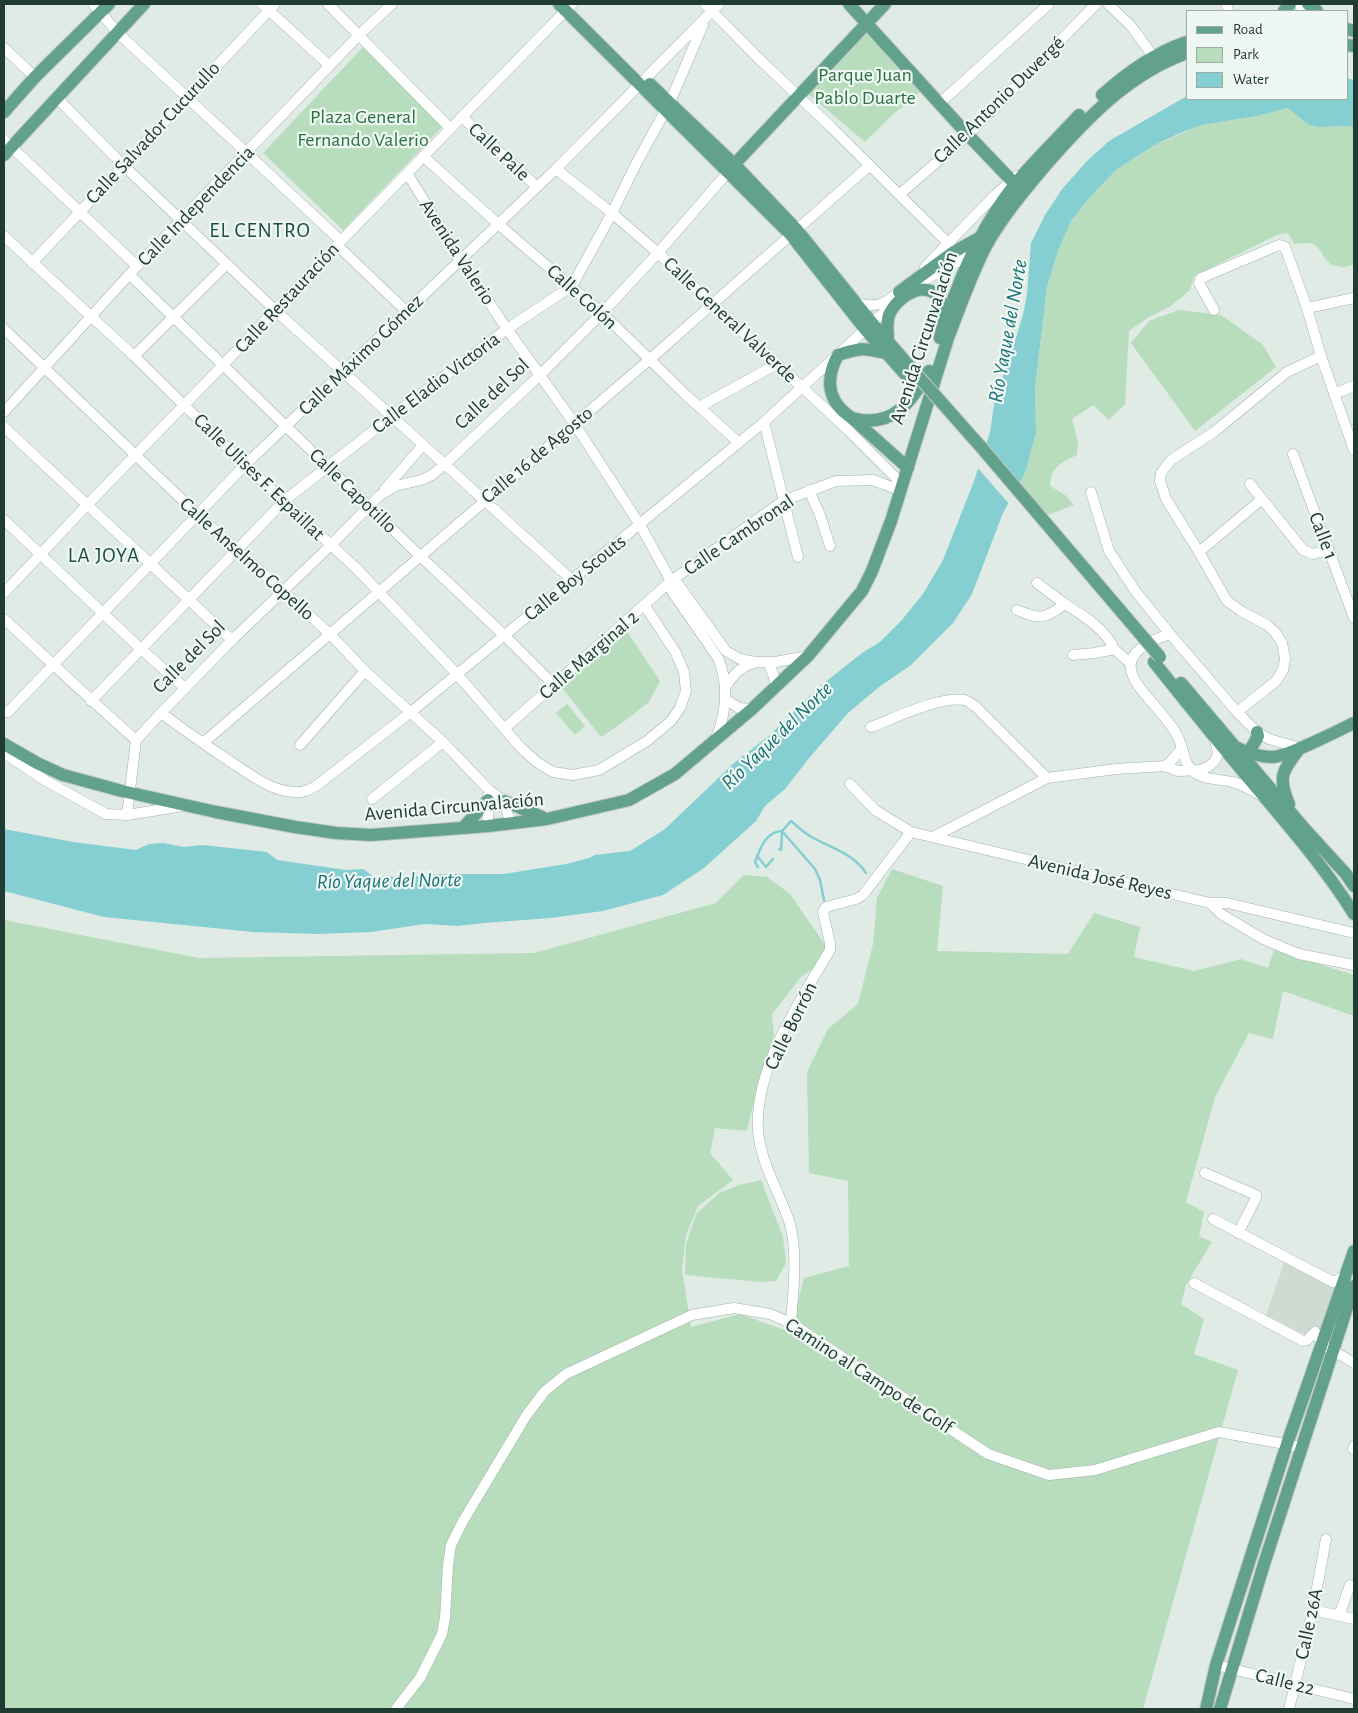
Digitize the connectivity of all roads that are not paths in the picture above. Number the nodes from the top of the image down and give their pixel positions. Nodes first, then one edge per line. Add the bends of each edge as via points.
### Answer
1 (144, 4) edge
2 (328, 4) edge
3 (392, 4) edge
4 (849, 4) edge
5 (885, 4) edge
6 (1050, 4) edge
7 (1096, 4) edge
8 (1108, 4) edge
9 (568, 5) edge
10 (269, 6) edge
11 (101, 7) edge
12 (711, 8) edge
13 (866, 23) junction
14 (118, 33) junction
15 (359, 35) junction
16 (1186, 42) edge
17 (4, 48) edge
18 (674, 50) junction
19 (1186, 53) edge
20 (1153, 56) junction
21 (688, 58) junction
22 (330, 66) junction
23 (35, 78) junction
24 (642, 82) junction
25 (799, 96) junction
26 (57, 98) junction
27 (187, 98) junction
28 (940, 103) junction
29 (668, 106) junction
30 (4, 112) edge
31 (462, 117) junction
32 (450, 128) junction
33 (968, 135) junction
34 (6, 147) edge
35 (247, 154) junction
36 (423, 156) junction
37 (870, 164) junction
38 (123, 166) junction
39 (556, 169) junction
40 (731, 169) junction
41 (407, 173) junction
42 (1017, 185) junction
43 (537, 187) junction
44 (900, 194) junction
45 (80, 211) junction
46 (612, 213) junction
47 (182, 221) junction
48 (498, 224) junction
49 (794, 233) junction
50 (4, 236) edge
51 (983, 242) junction
52 (339, 243) junction
53 (949, 244) junction
54 (658, 253) junction
55 (971, 254) junction
56 (460, 259) junction
57 (32, 263) junction
58 (226, 264) junction
59 (137, 266) junction
60 (130, 275) junction
61 (572, 286) junction
62 (900, 295) junction
63 (1354, 298) edge
64 (856, 303) junction
65 (712, 304) junction
66 (1307, 308) junction
67 (275, 310) junction
68 (1214, 310) dead end
69 (406, 311) junction
70 (602, 313) junction
71 (173, 317) junction
72 (91, 318) junction
73 (868, 326) junction
74 (4, 329) edge
75 (507, 329) junction
76 (940, 338) junction
77 (887, 347) junction
78 (838, 355) junction
79 (134, 356) junction
80 (1320, 356) junction
81 (650, 360) junction
82 (224, 364) junction
83 (777, 364) junction
84 (44, 368) junction
85 (929, 371) junction
86 (342, 372) junction
87 (540, 375) junction
88 (802, 386) junction
89 (1354, 386) edge
90 (1334, 394) junction
91 (184, 405) junction
92 (699, 407) junction
93 (4, 412) edge
94 (392, 416) junction
95 (852, 418) junction
96 (764, 422) junction
97 (574, 424) junction
98 (4, 427) edge
99 (287, 427) junction
100 (738, 442) junction
101 (423, 445) junction
102 (1354, 450) edge
103 (1293, 454) dead end
104 (135, 456) junction
105 (245, 465) junction
106 (444, 465) junction
107 (905, 466) junction
108 (329, 467) junction
109 (896, 483) junction
110 (1250, 484) dead end
111 (809, 490) junction
112 (1091, 492) dead end
113 (379, 496) junction
114 (1262, 499) junction
115 (485, 500) junction
116 (284, 501) junction
117 (783, 501) junction
118 (87, 505) junction
119 (368, 506) junction
120 (197, 514) junction
121 (4, 520) edge
122 (640, 525) junction
123 (331, 545) junction
124 (830, 546) dead end
125 (236, 550) junction
126 (1328, 550) junction
127 (1199, 552) junction
128 (41, 554) junction
129 (420, 556) junction
130 (798, 557) dead end
131 (150, 564) junction
132 (572, 580) junction
133 (671, 581) junction
134 (1037, 583) dead end
135 (282, 592) junction
136 (380, 592) junction
137 (4, 593) edge
138 (189, 600) junction
139 (1065, 604) junction
140 (645, 606) junction
141 (846, 610) junction
142 (1018, 610) dead end
143 (103, 614) junction
144 (1354, 618) edge
145 (4, 619) edge
146 (330, 634) junction
147 (1170, 634) junction
148 (504, 635) junction
149 (232, 640) junction
150 (1114, 649) junction
151 (141, 650) junction
152 (1073, 654) dead end
153 (808, 656) junction
154 (1157, 660) junction
155 (755, 662) junction
156 (768, 662) junction
157 (1130, 663) junction
158 (54, 664) junction
159 (365, 671) junction
160 (456, 674) junction
161 (554, 685) junction
162 (776, 686) junction
163 (725, 687) junction
164 (184, 688) junction
165 (725, 699) junction
166 (91, 701) junction
167 (752, 709) junction
168 (6, 712) edge
169 (411, 712) junction
170 (1237, 712) junction
171 (160, 713) junction
172 (1354, 724) edge
173 (871, 727) dead end
174 (505, 728) junction
175 (1257, 732) junction
176 (1214, 736) junction
177 (136, 740) junction
178 (443, 742) junction
179 (715, 742) junction
180 (202, 743) junction
181 (4, 744) edge
182 (300, 745) dead end
183 (1236, 747) junction
184 (1182, 748) junction
185 (1300, 748) junction
186 (1249, 752) junction
187 (4, 753) edge
188 (1164, 766) junction
189 (1191, 770) junction
190 (1046, 778) junction
191 (850, 784) dead end
192 (131, 793) junction
193 (488, 795) junction
194 (372, 799) dead end
195 (1268, 799) junction
196 (504, 802) junction
197 (185, 806) junction
198 (128, 815) junction
199 (547, 819) junction
200 (510, 822) junction
201 (488, 826) junction
202 (1304, 827) junction
203 (463, 828) junction
204 (911, 832) junction
205 (933, 837) junction
206 (1354, 886) edge
207 (1210, 902) junction
208 (1354, 914) edge
209 (1354, 932) edge
210 (1354, 965) edge
211 (1205, 1173) dead end
212 (1213, 1219) dead end
213 (1238, 1232) junction
214 (1354, 1251) edge
215 (1347, 1275) junction
216 (1194, 1283) dead end
217 (1354, 1286) edge
218 (791, 1322) junction
219 (1327, 1348) junction
220 (1354, 1363) edge
221 (1287, 1444) junction
222 (1301, 1447) junction
223 (1326, 1539) dead end
224 (1350, 1585) dead end
225 (1313, 1610) junction
226 (1339, 1616) junction
227 (1354, 1619) edge
228 (1216, 1665) junction
229 (1231, 1669) junction
230 (1295, 1685) junction
231 (1354, 1699) edge
232 (396, 1709) edge
233 (1206, 1709) edge
234 (1220, 1709) edge
235 (1289, 1709) edge

1 - 14 main road
2 - 15 street
3 - 15 street, Calle Independencia
4 - 13 main road
5 - 13 main road, Calle del Sol
6 - 28 street
7 - 33 street, Calle Antonio Duvergé
8 - 20 street via 1131,26
9 - 24 main road
9 - 31 street, Calle Restauración
10 - 22 street
10 - 27 street, Calle Salvador Cucurullo
11 - 14 street
11 - 23 main road
12 - 18 street, Calle Máximo Gómez
12 - 21 street, Calle Eladio Victoria
12 - 25 street
13 - 25 main road, Calle del Sol
13 - 28 main road
14 - 26 main road
14 - 27 street
15 - 22 street, Calle Independencia
15 - 32 street
16 - 20 main road, Avenida Circunvalación
17 - 23 street
18 - 21 street
18 - 24 street, Calle Máximo Gómez
19 - 42 main road, Avenida Circunvalación via 1131,82 1109,99
20 - 42 main road, Avenida Circunvalación via 1095,101
21 - 29 street, Calle Eladio Victoria
22 - 35 street, Calle Independencia
23 - 30 main road
24 - 29 main road
24 - 39 street, Calle Máximo Gómez
25 - 37 street
25 - 40 main road, Calle del Sol
26 - 34 main road
26 - 38 street
27 - 35 street
27 - 38 street, Calle Salvador Cucurullo
28 - 33 main road
29 - 40 main road
29 - 46 street, Calle Eladio Victoria
31 - 32 street, Calle Restauración
31 - 43 street, Calle Pale
32 - 36 street, Calle Restauración
33 - 42 main road
33 - 44 street, Calle Antonio Duvergé
34 - 45 street
35 - 47 street, Calle Independencia
35 - 52 street
36 - 41 street, Calle Restauración
36 - 48 street, Calle Colón
37 - 44 street
37 - 49 street, Calle 16 de Agosto
38 - 45 street, Calle Salvador Cucurullo
38 - 47 street
39 - 43 street, Calle Máximo Gómez
39 - 46 street, Calle General Valverde
40 - 49 main road
40 - 54 street, Calle del Sol
41 - 52 street, Calle Restauración
41 - 56 street, Avenida Valerio
42 - 51 main road, Avenida Circunvalación
42 - 53 street, Calle Boy Scouts via 996,194
43 - 48 street, Calle Máximo Gómez
44 - 53 street
45 - 57 street, Calle Salvador Cucurullo
45 - 59 street
46 - 54 street, Calle General Valverde
46 - 61 street, Calle Eladio Victoria
47 - 58 street
47 - 59 street, Calle Independencia
48 - 56 street, Calle Máximo Gómez
48 - 61 street, Calle Colón
49 - 64 main road
49 - 65 street, Calle 16 de Agosto
49 - 73 main road
50 - 57 street, Calle Ulises F. Espaillat
51 - 55 main road, Avenida Circunvalación
51 - 62 main road via 952,253
51 - 107 main road, Avenida Circunvalación
52 - 67 street, Calle Restauración
52 - 69 street
53 - 62 street, Calle Boy Scouts
54 - 65 street, Calle General Valverde
54 - 70 street, Calle del Sol
55 - 62 street, Calle Boy Scouts
55 - 76 main road, Avenida Circunvalación
56 - 69 street, Calle Máximo Gómez
56 - 75 street, Avenida Valerio
57 - 72 street, Calle Ulises F. Espaillat
58 - 67 street
58 - 71 street
59 - 60 street, Calle Independencia
60 - 71 street, Calle Capotillo
60 - 72 street, Calle Independencia
61 - 70 street, Calle Colón
61 - 75 street, Calle Eladio Victoria
62 - 64 street, Calle Boy Scouts via 870,307
62 - 73 street, Calle Boy Scouts
62 - 76 main road via 921,289 938,297 943,313
62 - 77 main road via 888,321
63 - 66 street
64 - 73 main road
65 - 81 street, Calle 16 de Agosto
65 - 83 street, Calle General Valverde
66 - 68 street via 1283,246 1279,245 1201,278 1199,283
66 - 80 street
67 - 82 street, Calle Restauración
67 - 86 street
69 - 86 street, Calle Máximo Gómez
70 - 81 street, Calle Colón
70 - 87 street, Calle del Sol
71 - 79 street
71 - 82 street, Calle Capotillo
72 - 79 street, Calle Ulises F. Espaillat
72 - 84 street, Calle Independencia
73 - 77 main road
73 - 78 street, Calle Boy Scouts
74 - 84 street, Calle Anselmo Copello
75 - 87 street, Avenida Valerio
75 - 94 street, Calle Eladio Victoria
76 - 85 main road, Avenida Circunvalación
77 - 78 main road via 860,348
77 - 154 main road
78 - 88 street, Calle Boy Scouts
78 - 95 main road via 830,382 833,400
79 - 91 street, Calle Ulises F. Espaillat
80 - 90 street
80 - 127 street via 1287,372 1214,432 1166,465 1160,481 1162,491
81 - 92 street, Calle Colón
81 - 97 street, Calle 16 de Agosto
82 - 91 street, Calle Restauración
82 - 99 street, Calle Capotillo
83 - 88 street, Calle General Valverde
83 - 92 street
84 - 93 street, Calle Independencia
84 - 104 street, Calle Anselmo Copello
85 - 95 main road via 915,395 901,410 879,420
85 - 107 main road, Avenida Circunvalación
86 - 94 street
86 - 99 street, Calle Máximo Gómez
87 - 97 street, Avenida Valerio
87 - 106 street, Calle del Sol
88 - 96 street, Calle Boy Scouts
88 - 109 street, Calle General Valverde
89 - 90 street
90 - 102 street
91 - 104 street, Calle Restauración
91 - 105 street, Calle Ulises F. Espaillat
92 - 100 street, Calle Colón
94 - 101 street
94 - 108 street, Calle Eladio Victoria
95 - 107 main road
96 - 100 street, Calle Boy Scouts
96 - 117 street
97 - 115 street, Calle 16 de Agosto
97 - 122 street, Avenida Valerio
98 - 118 street
99 - 105 street, Calle Máximo Gómez
99 - 108 street, Calle Capotillo
100 - 122 street, Calle Boy Scouts
101 - 106 street
101 - 113 street
103 - 126 street, Calle 1
104 - 118 street, Calle Restauración
104 - 120 street, Calle Anselmo Copello
105 - 116 street, Calle Ulises F. Espaillat
105 - 120 street, Calle Máximo Gómez
106 - 113 street, Calle del Sol via 427,477 395,486
106 - 115 street
107 - 109 main road, Avenida Circunvalación
107 - 141 main road, Avenida Circunvalación via 891,521 872,572
108 - 116 street, Calle Eladio Victoria
108 - 119 street, Calle Capotillo
109 - 111 street, Calle Cambronal via 836,481
109 - 141 main road, Avenida Circunvalación via 867,570
110 - 114 street
111 - 117 street, Calle Cambronal
111 - 124 street
112 - 147 street via 1110,551 1136,592
113 - 119 street, Calle del Sol
114 - 126 street via 1303,550 1314,554
114 - 127 street
115 - 129 street, Calle 16 de Agosto
115 - 132 street
116 - 123 street, Calle Ulises F. Espaillat
116 - 125 street, Calle Eladio Victoria
117 - 130 street
117 - 133 street, Calle Cambronal
118 - 128 street, Calle Restauración
118 - 131 street
119 - 123 street, Calle del Sol
119 - 129 street, Calle Capotillo
120 - 125 street, Calle Anselmo Copello
120 - 131 street, Calle Máximo Gómez
121 - 128 street
122 - 132 street, Calle Boy Scouts
122 - 133 street, Avenida Valerio
123 - 135 street, Calle del Sol
123 - 136 street, Calle Ulises F. Espaillat
125 - 135 street, Calle Anselmo Copello
125 - 138 street, Calle Eladio Victoria
126 - 144 street, Calle 1
127 - 170 street via 1227,601 1267,625 1282,643 1285,658 1283,670 1276,681
128 - 137 street, Calle Restauración
128 - 143 street
129 - 136 street, Calle 16 de Agosto
129 - 148 street, Calle Capotillo
131 - 138 street
131 - 143 street, Calle Máximo Gómez
132 - 148 street, Calle Boy Scouts
133 - 140 street, Calle Marginal 2
133 - 155 street, Avenida Valerio via 678,584 726,651 740,659
133 - 163 street, Avenida Valerio via 673,593 718,658
134 - 139 street
135 - 146 street, Calle Anselmo Copello
135 - 149 street, Calle del Sol
136 - 146 street, Calle 16 de Agosto
136 - 160 street, Calle Ulises F. Espaillat
138 - 149 street
138 - 151 street, Calle Eladio Victoria
139 - 142 street via 1043,617
139 - 150 street via 1105,634
140 - 161 street, Calle Marginal 2
140 - 174 street, Calle Ulises F. Espaillat via 676,653 684,672 686,691 671,721 647,741 599,770 573,775 553,772 538,763
141 - 153 main road, Avenida Circunvalación
143 - 151 street
143 - 158 street, Calle Máximo Gómez
145 - 158 street
146 - 159 street, Calle Anselmo Copello
146 - 180 street, Calle 16 de Agosto
147 - 157 street via 1153,640
147 - 170 street
148 - 160 street, Calle Boy Scouts
148 - 161 street, Calle Capotillo
149 - 164 street, Calle del Sol
150 - 152 street
150 - 157 street
151 - 164 street
151 - 166 street, Calle Eladio Victoria
153 - 156 street, Avenida Valerio
153 - 162 main road, Avenida Circunvalación
154 - 176 main road
154 - 183 main road
155 - 156 street, Avenida Valerio
155 - 163 street via 743,666
156 - 162 street
157 - 184 street via 1137,685 1178,736
158 - 166 street
158 - 168 street, Calle Máximo Gómez
159 - 169 street, Calle Anselmo Copello
159 - 182 street
160 - 169 street, Calle Boy Scouts
160 - 174 street, Calle Ulises F. Espaillat
161 - 174 street, Calle Marginal 2
162 - 167 main road, Avenida Circunvalación
163 - 165 street, Avenida Valerio
164 - 171 street, Calle del Sol
165 - 167 street via 739,708
165 - 179 street, Avenida Valerio via 723,721
166 - 177 street
167 - 179 main road, Avenida Circunvalación
169 - 178 street, Calle Anselmo Copello
169 - 180 street, Calle Boy Scouts via 305,792 278,789 263,783
170 - 175 street
171 - 177 street, Calle del Sol
171 - 180 street, Calle Boy Scouts
172 - 185 main road
173 - 190 street via 935,703 954,699 967,701
175 - 185 street via 1270,740
175 - 186 main road
176 - 189 street via 1218,753 1215,761 1208,767
176 - 195 main road
177 - 192 street
178 - 193 street, Calle Anselmo Copello
178 - 194 street
179 - 199 main road, Avenida Circunvalación via 675,774 629,800
181 - 192 main road, Avenida Circunvalación via 63,775
183 - 186 main road
183 - 202 main road
184 - 188 street
184 - 189 street
185 - 186 main road via 1273,757
185 - 202 main road via 1283,774 1282,785
187 - 198 street via 46,782 106,814
188 - 189 street
188 - 190 street
189 - 195 street via 1204,777 1235,782
190 - 205 street
191 - 204 street, Avenida José Reyes via 875,810
192 - 197 main road, Avenida Circunvalación
192 - 198 street
193 - 196 street, Calle Anselmo Copello
193 - 201 street
193 - 203 main road
195 - 208 main road via 1336,885
196 - 199 main road
196 - 200 street
197 - 198 street
197 - 203 main road, Avenida Circunvalación via 336,833 370,835
199 - 200 main road, Avenida Circunvalación
200 - 201 main road, Avenida Circunvalación
201 - 203 main road, Avenida Circunvalación
202 - 206 main road
204 - 205 street, Avenida José Reyes
204 - 218 street, Calle Borrón via 863,895 824,910 830,950 792,1015 767,1073 758,1121 760,1143 790,1226 794,1258
205 - 207 street, Avenida José Reyes
207 - 209 street
207 - 210 street, Avenida José Reyes via 1221,914 1262,939 1299,954
211 - 213 street via 1256,1196
212 - 213 street
213 - 215 street via 1333,1282
214 - 215 main road
215 - 219 main road
216 - 219 street via 1303,1341 1315,1332
217 - 219 main road
218 - 221 street, Camino al Campo de Golf via 988,1454 1049,1475 1095,1470 1219,1432
218 - 232 street, Camino al Campo de Golf via 770,1314 734,1308 692,1315 566,1374 544,1392 521,1424 451,1545 442,1634 420,1678
219 - 220 street
219 - 221 main road
219 - 222 main road
221 - 222 street, Camino al Campo de Golf
221 - 228 main road
222 - 229 main road
223 - 225 street, Calle 26A
224 - 226 street
225 - 226 street
225 - 230 street, Calle 26A
226 - 227 street
228 - 229 street, Calle 22
228 - 233 main road
229 - 230 street, Calle 22
229 - 234 main road
230 - 231 street, Calle 22
230 - 235 street, Calle 26A

